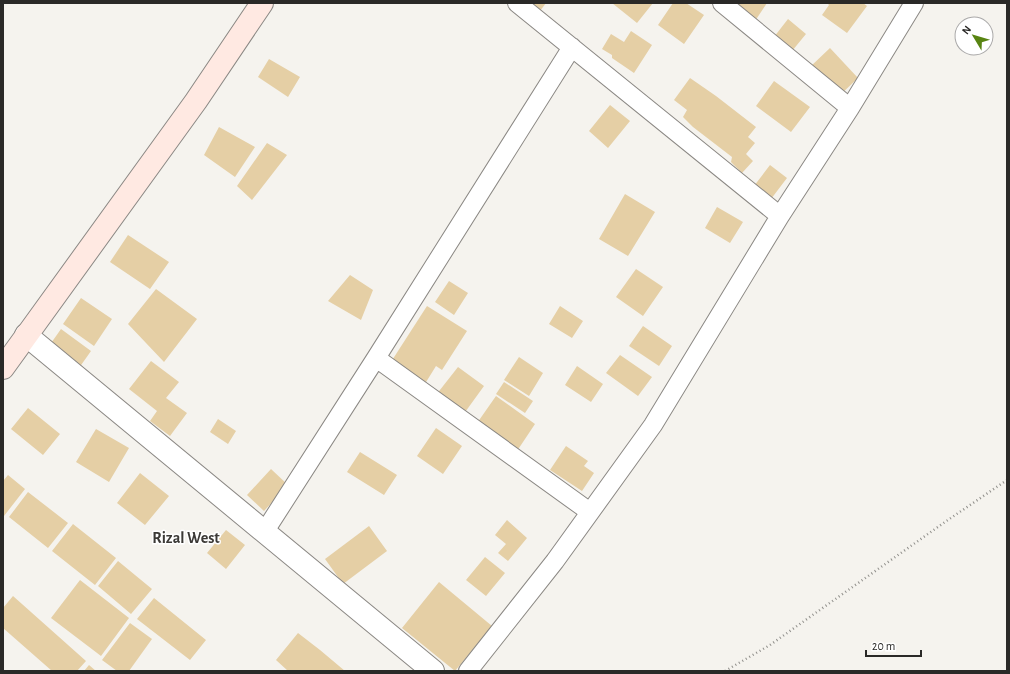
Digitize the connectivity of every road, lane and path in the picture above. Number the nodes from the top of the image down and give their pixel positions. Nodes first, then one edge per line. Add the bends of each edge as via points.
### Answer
1 (262, 3) edge
2 (517, 3) edge
3 (722, 3) edge
4 (914, 3) edge
5 (572, 47) junction
6 (850, 108) junction
7 (780, 216) junction
8 (26, 335) junction
9 (376, 358) junction
10 (4, 364) edge
11 (1007, 480) edge
12 (590, 512) junction
13 (265, 531) junction
14 (433, 671) edge
15 (468, 671) edge
16 (725, 671) edge

1 - 8 main road via 196,101
2 - 5 street
3 - 6 street
4 - 6 street
5 - 7 street
5 - 9 street
6 - 7 street
7 - 12 street via 653,425
8 - 10 main road
8 - 13 street
9 - 12 street
9 - 13 street
11 - 16 path via 770,644
12 - 15 street via 555,561
13 - 14 street

